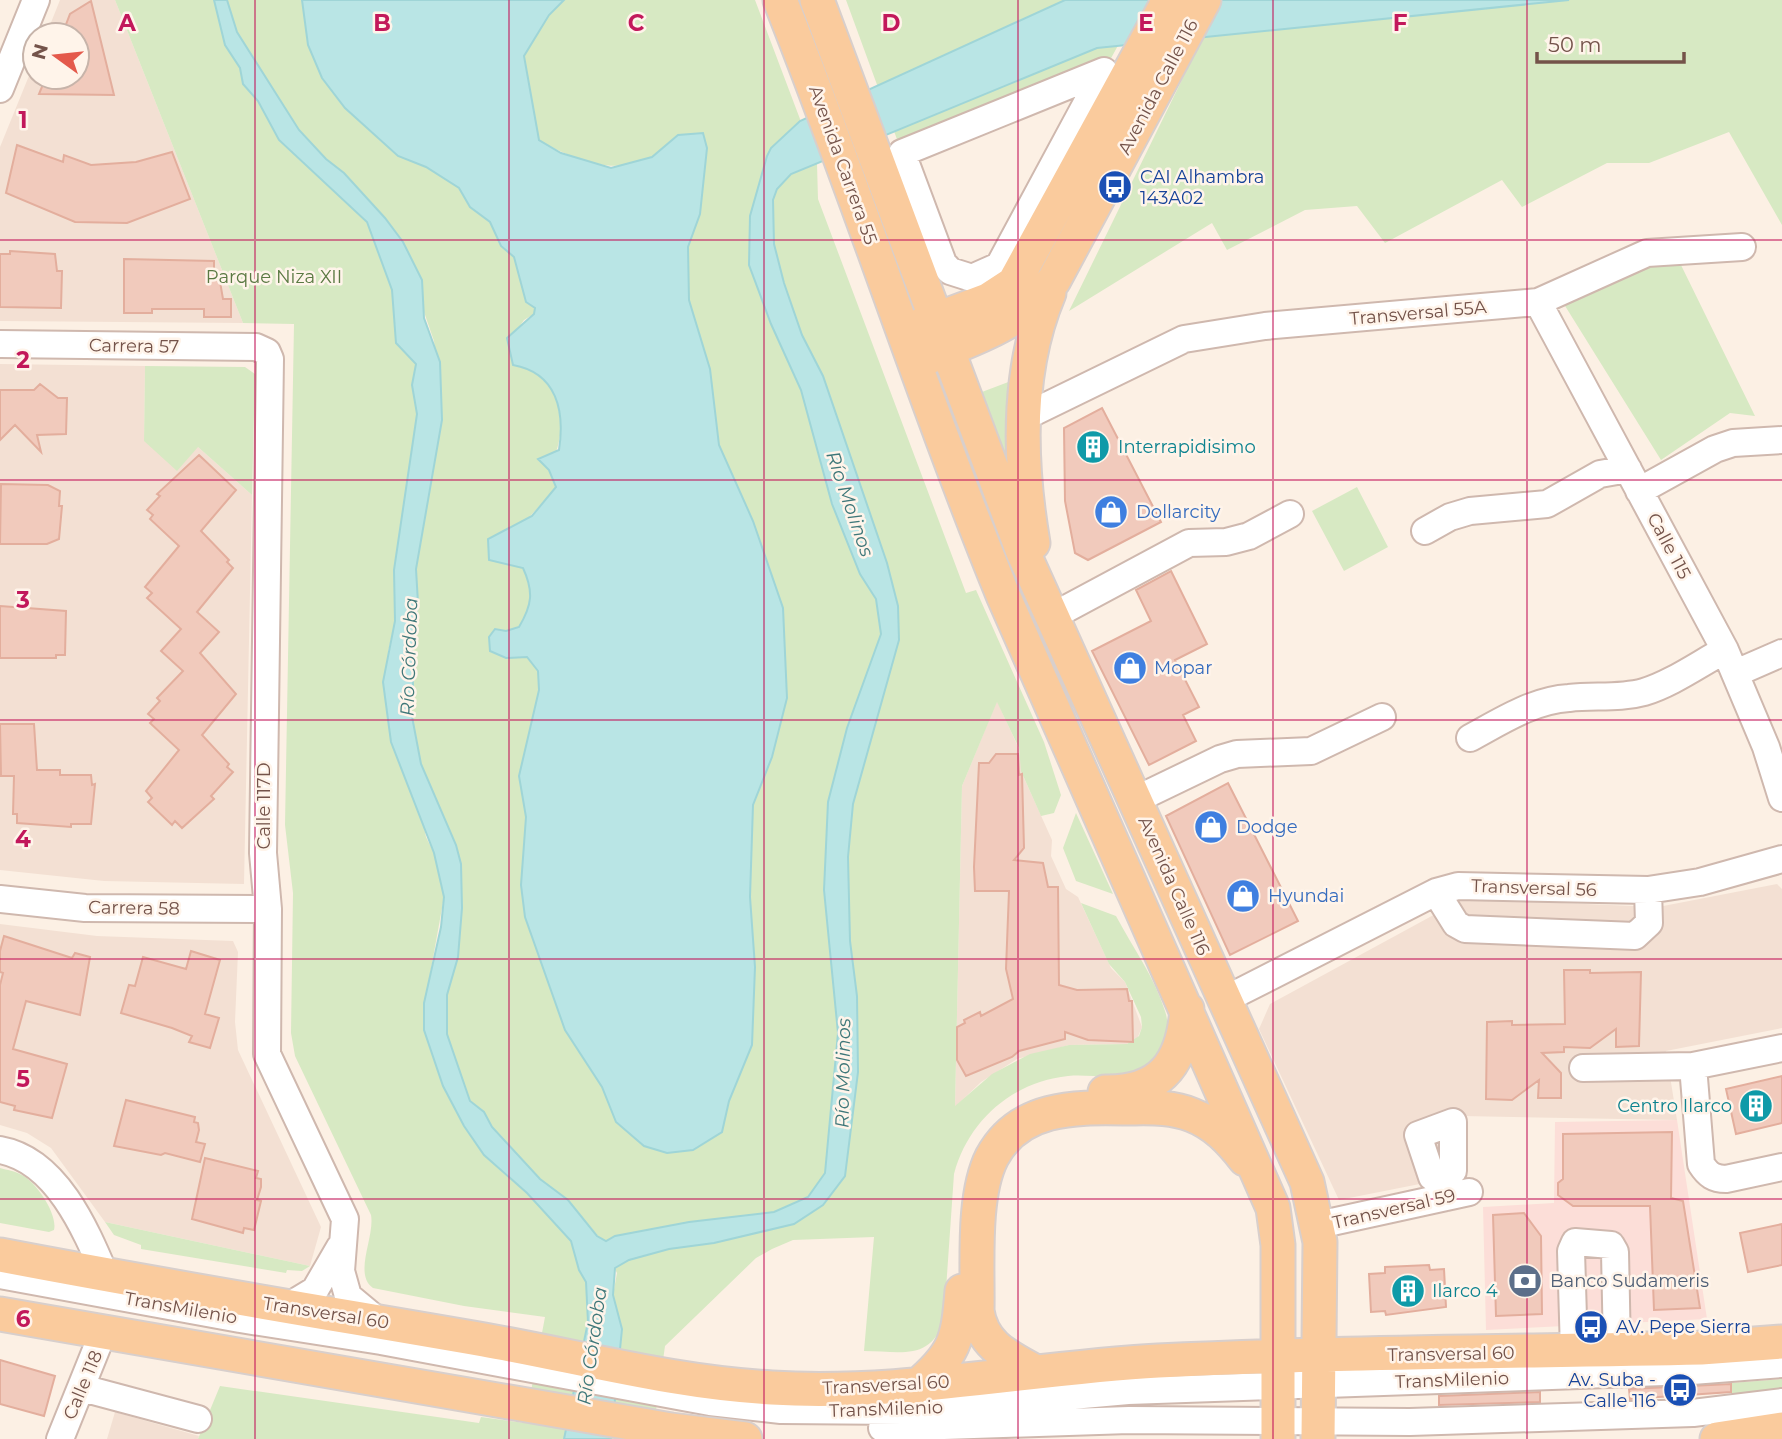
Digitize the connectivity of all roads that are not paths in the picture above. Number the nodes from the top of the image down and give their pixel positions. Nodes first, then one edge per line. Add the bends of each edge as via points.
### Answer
1 (36, 0) edge
2 (780, 0) edge
3 (817, 0) edge
4 (1169, 0) edge
5 (1204, 0) edge
6 (0, 43) edge
7 (1, 86) edge
8 (833, 88) junction
9 (872, 156) junction
10 (1742, 247) dead end
11 (1054, 281) junction
12 (1538, 302) junction
13 (941, 335) junction
14 (0, 344) edge
15 (909, 347) junction
16 (267, 352) joint
17 (1026, 377) junction
18 (1094, 382) junction
19 (1024, 417) junction
20 (1782, 440) edge
21 (1633, 480) junction
22 (1290, 514) dead end
23 (1426, 531) dead end
24 (1051, 617) junction
25 (1782, 653) edge
26 (1730, 662) junction
27 (1382, 717) dead end
28 (1470, 738) dead end
29 (1782, 798) edge
30 (1135, 800) junction
31 (1782, 859) edge
32 (1648, 890) junction
33 (1436, 892) junction
34 (0, 899) edge
35 (268, 909) junction
36 (1226, 999) junction
37 (1187, 1009) junction
38 (1782, 1048) edge
39 (1693, 1066) junction
40 (1583, 1069) dead end
41 (0, 1150) edge
42 (1782, 1167) edge
43 (1261, 1178) junction
44 (1452, 1188) dead end
45 (1318, 1225) junction
46 (342, 1242) junction
47 (0, 1255) edge
48 (0, 1275) edge
49 (105, 1275) junction
50 (0, 1290) edge
51 (287, 1307) junction
52 (0, 1314) edge
53 (378, 1321) junction
54 (104, 1330) junction
55 (1782, 1342) edge
56 (1617, 1350) junction
57 (1574, 1351) junction
58 (1782, 1364) edge
59 (1034, 1371) junction
60 (1319, 1371) junction
61 (1278, 1372) junction
62 (525, 1375) junction
63 (916, 1387) junction
64 (82, 1388) junction
65 (1782, 1402) edge
66 (676, 1404) junction
67 (198, 1419) dead end
68 (1782, 1429) edge
69 (1278, 1430) edge
70 (1318, 1430) edge
71 (60, 1439) edge
72 (745, 1439) edge
73 (1717, 1439) edge

1 - 7 street
2 - 8 main road, Avenida Carrera 55
3 - 8 main road, Avenida Carrera 55
4 - 13 main road, Avenida Calle 116 via 1014,283
5 - 11 main road, Avenida Calle 116
6 - 7 street via 4,57
8 - 9 main road, Avenida Carrera 55
9 - 9 street via 1003,112 1104,71 999,266 985,274 963,276 950,271
9 - 13 main road, Avenida Carrera 55
9 - 15 main road, Avenida Carrera 55
10 - 12 street, Transversal 55A via 1647,253
11 - 13 main road, Avenida Calle 116 via 1014,320
11 - 17 main road via 1032,340
12 - 18 street, Transversal 55A via 1265,326 1193,337
12 - 21 street, Calle 115
13 - 15 main road, Avenida Calle 116
13 - 24 main road, Avenida Calle 116
14 - 16 street, Carrera 57 via 256,347
15 - 37 main road via 1003,595
16 - 35 street, Calle 117D via 272,366 263,853
17 - 18 street, Transversal 55A via 1056,386
17 - 19 main road
18 - 19 street, Transversal 55A
19 - 24 main road via 1029,519
20 - 21 street via 1724,446
21 - 23 street via 1600,474 1548,504 1470,512
21 - 26 street, Calle 115
22 - 24 street via 1249,536 1177,548
24 - 30 main road, Avenida Calle 116
25 - 26 street
26 - 28 street via 1647,691 1542,704
26 - 29 street, Calle 115
27 - 30 street via 1311,751 1220,759
30 - 36 main road, Avenida Calle 116
31 - 32 street, Transversal 56 via 1700,882
32 - 33 street, Transversal 56 via 1479,884
32 - 33 street via 1649,923 1635,936 1465,929 1456,924
33 - 36 street, Transversal 56
34 - 35 street, Carrera 58 via 85,908
35 - 46 street, Calle 117D via 267,1054 345,1219
36 - 45 main road, Avenida Calle 116 via 1307,1182
37 - 43 main road
37 - 63 main road via 1181,1050 1157,1080 1132,1090 1049,1096 1030,1103 987,1139 968,1184 958,1334 941,1366
38 - 39 street
39 - 40 street
39 - 42 street via 1705,1171 1726,1179
41 - 49 street via 28,1159 46,1175 80,1224
43 - 59 main road via 1224,1134 1194,1116 1166,1108 1067,1108 1039,1115 1008,1135 991,1160 982,1187 977,1311 990,1343
43 - 61 main road via 1277,1226
44 - 45 street, Transversal 59
45 - 60 main road, Avenida Calle 116
46 - 51 street via 315,1290
46 - 53 street, Calle 117D via 341,1271 348,1296
47 - 49 main road, Transversal 60
48 - 62 street, TransMilenio
49 - 51 main road, Transversal 60
50 - 62 street, TransMilenio
51 - 53 main road, Transversal 60
52 - 54 main road, Transversal 60
53 - 62 main road, Transversal 60
54 - 62 main road, Transversal 60
54 - 64 street, Calle 118
55 - 56 main road, Transversal 60
56 - 57 main road, Transversal 60
56 - 57 street via 1615,1252 1611,1245 1575,1242 1571,1251
57 - 60 main road, Transversal 60
58 - 60 street, TransMilenio via 1692,1371
59 - 61 main road, Transversal 60 via 1162,1361
59 - 63 main road, Transversal 60
60 - 61 main road, Transversal 60
60 - 70 main road, Avenida Calle 116
61 - 66 street, TransMilenio via 1128,1391 857,1412
61 - 69 main road
62 - 66 main road, Transversal 60
62 - 66 main road, Transversal 60
63 - 66 main road, Transversal 60 via 773,1388
64 - 67 street
64 - 71 street, Calle 118
65 - 70 street, TransMilenio via 1693,1413 1410,1422
66 - 69 street, TransMilenio via 767,1426 837,1429 1129,1420
66 - 72 main road, Transversal 60
68 - 73 main road
69 - 70 street, TransMilenio

